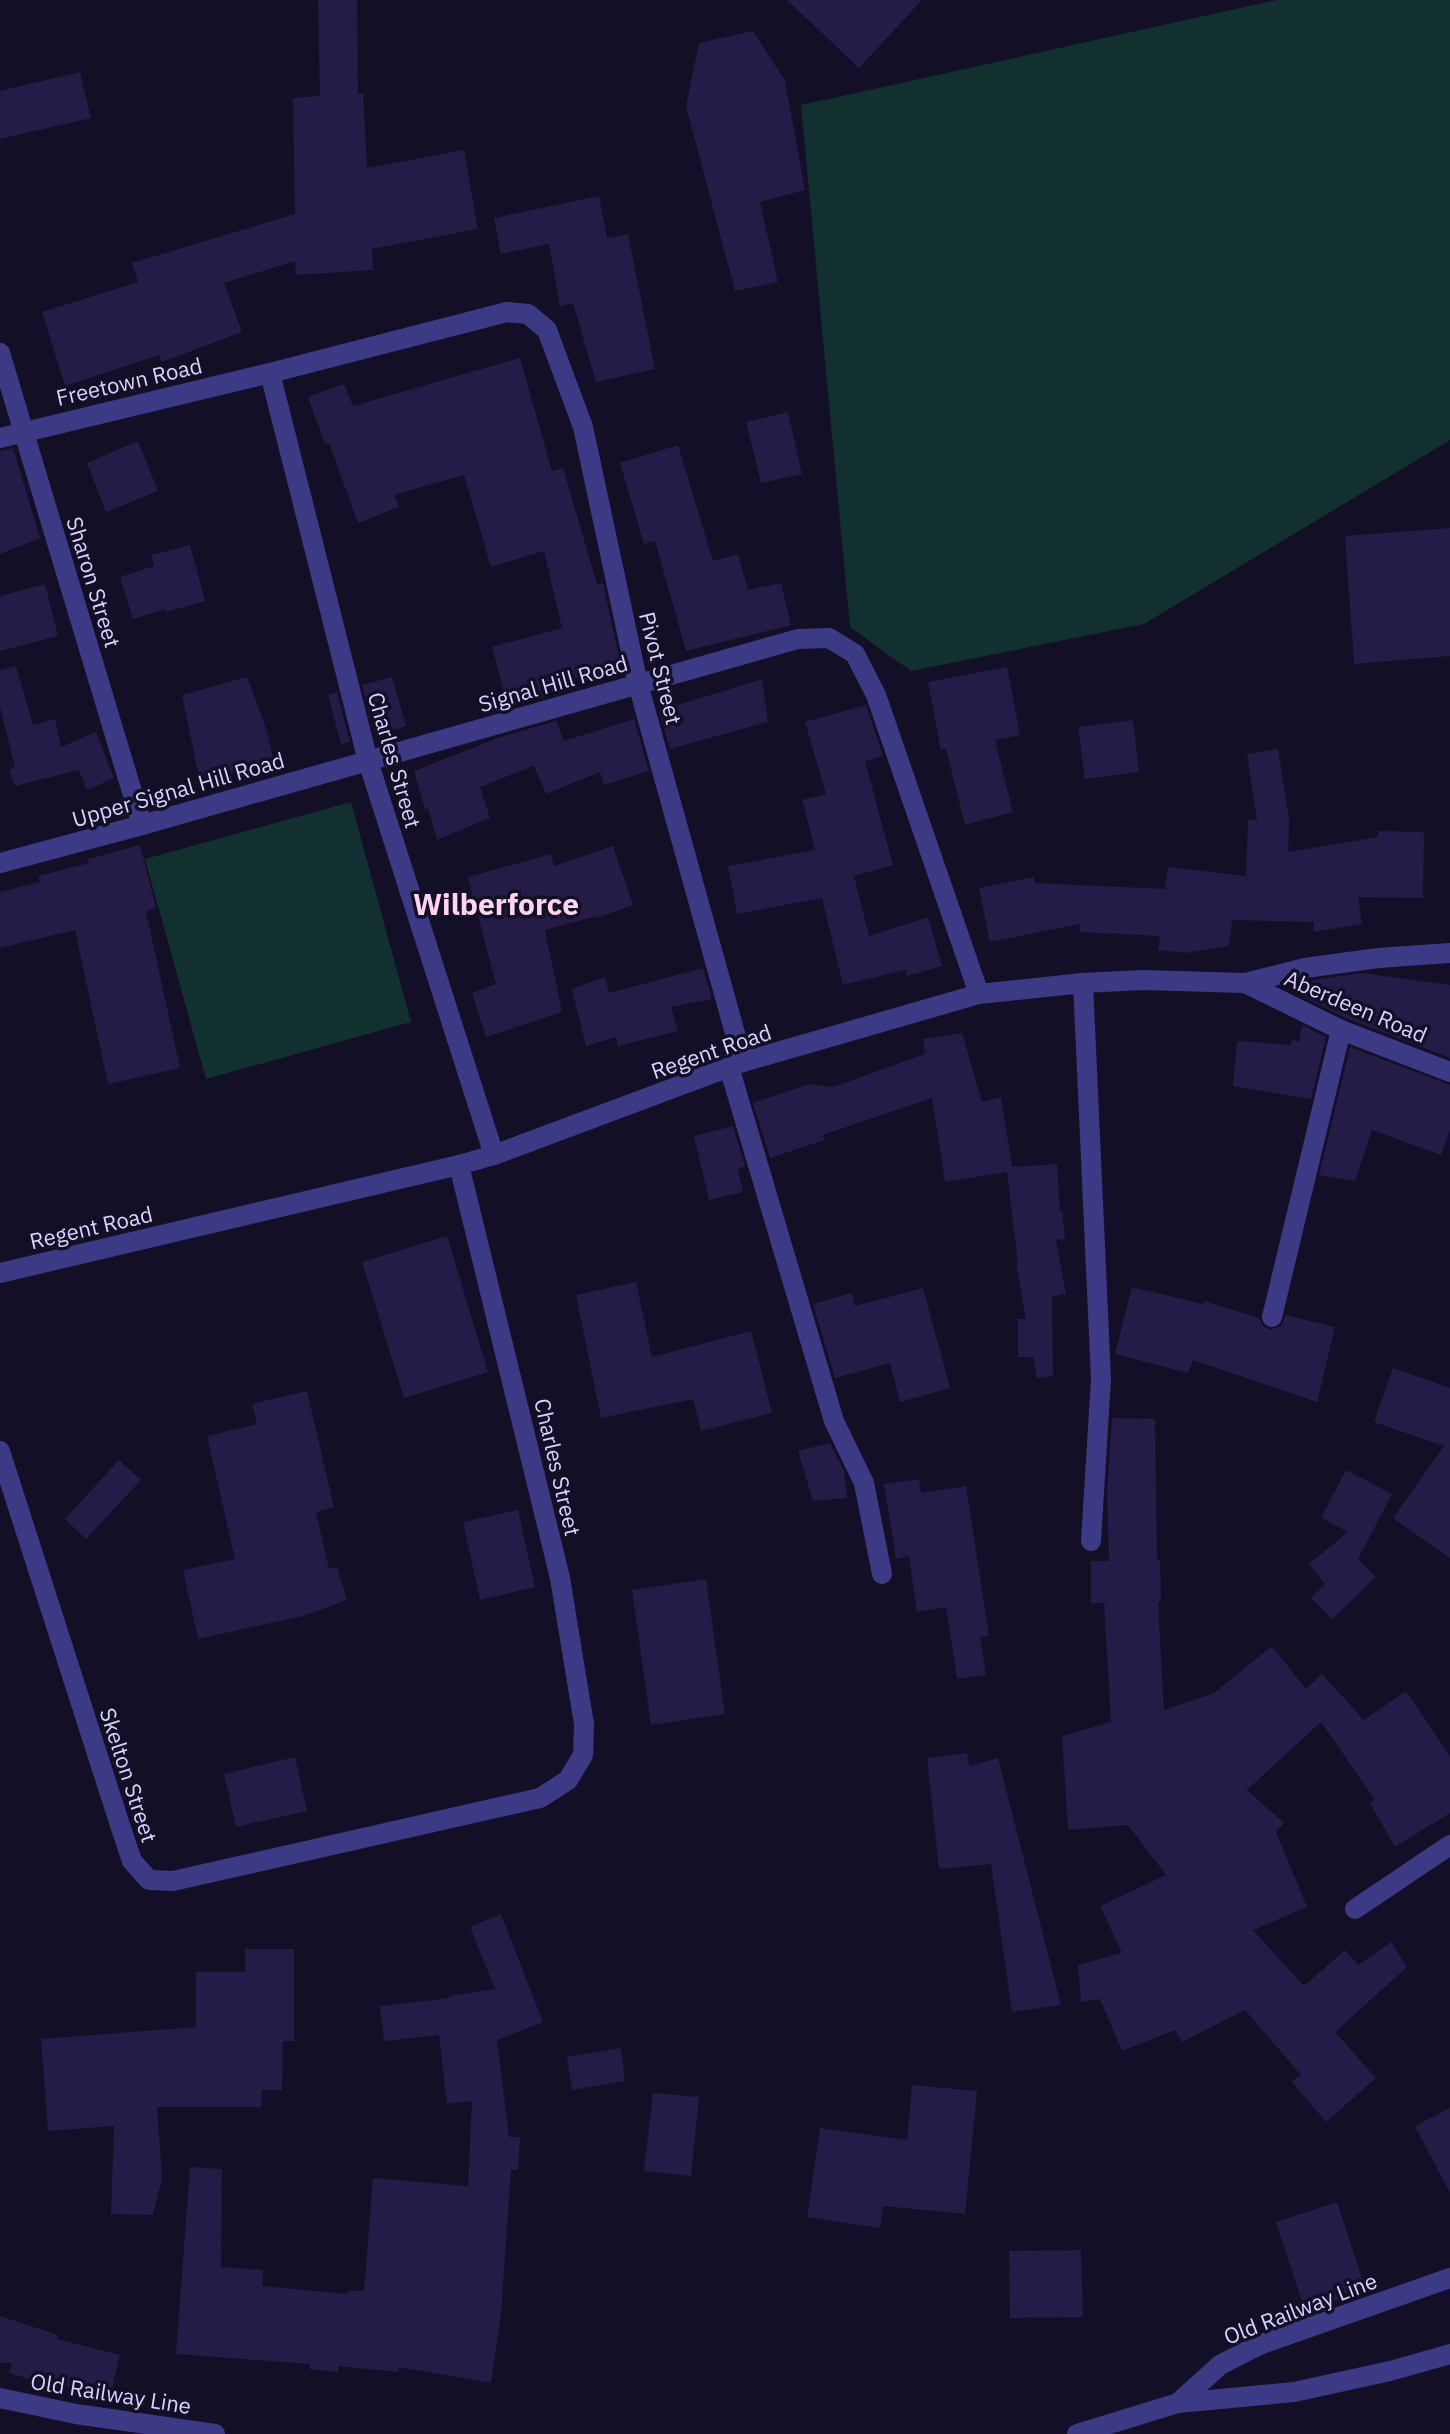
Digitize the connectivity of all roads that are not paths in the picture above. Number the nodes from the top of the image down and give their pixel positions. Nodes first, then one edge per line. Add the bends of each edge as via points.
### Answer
1 (507, 312) joint
2 (0, 353) edge
3 (270, 373) junction
4 (24, 430) junction
5 (0, 438) edge
6 (638, 684) junction
7 (368, 761) junction
8 (142, 825) junction
9 (0, 863) edge
10 (1450, 953) edge
11 (1083, 983) junction
12 (1245, 983) junction
13 (979, 994) junction
14 (1341, 1030) junction
15 (736, 1065) junction
16 (1450, 1072) edge
17 (494, 1155) junction
18 (459, 1165) junction
19 (0, 1273) edge
20 (1272, 1317) dead end
21 (0, 1451) edge
22 (1091, 1541) dead end
23 (882, 1574) dead end
24 (568, 1780) joint
25 (1450, 1845) edge
26 (1355, 1909) dead end
27 (1450, 2278) edge
28 (1450, 2354) edge
29 (0, 2398) edge
30 (1178, 2403) junction
31 (76, 2424) edge
32 (215, 2434) edge
33 (1077, 2434) edge

1 - 3 street, Freetown Road
1 - 6 street, Pivot Street via 528,314 547,330 583,427
2 - 4 street, Sharon Street
3 - 4 street, Freetown Road
3 - 7 street, Charles Street
4 - 5 street, Freetown Road
4 - 8 street, Sharon Street
6 - 7 street, Signal Hill Road
6 - 13 street, Signal Hill Road via 798,639 829,638 855,654 876,695
6 - 15 street, Pivot Street
7 - 8 street, Upper Signal Hill Road
7 - 17 street, Charles Street
8 - 9 street, Upper Signal Hill Road
10 - 12 street, Regent Road via 1305,968
11 - 12 street, Regent Road
11 - 13 street, Regent Road
11 - 22 street via 1101,1379
12 - 14 street, Aberdeen Road
13 - 15 street, Regent Road
14 - 16 street, Aberdeen Road
14 - 20 street
15 - 17 street, Regent Road
15 - 23 street, Pivot Street via 834,1421 864,1483
17 - 18 street, Regent Road
18 - 19 street, Regent Road
18 - 24 street, Charles Street via 560,1578 584,1724 583,1755
21 - 24 street, Skelton Street via 132,1861 149,1880 173,1881 540,1798
25 - 26 street
27 - 30 street, Old Railway Line via 1259,2345 1220,2365
28 - 30 street, Old Railway Line via 1294,2392
29 - 31 street, Old Railway Line
30 - 33 street, Old Railway Line
31 - 32 street, Old Railway Line

